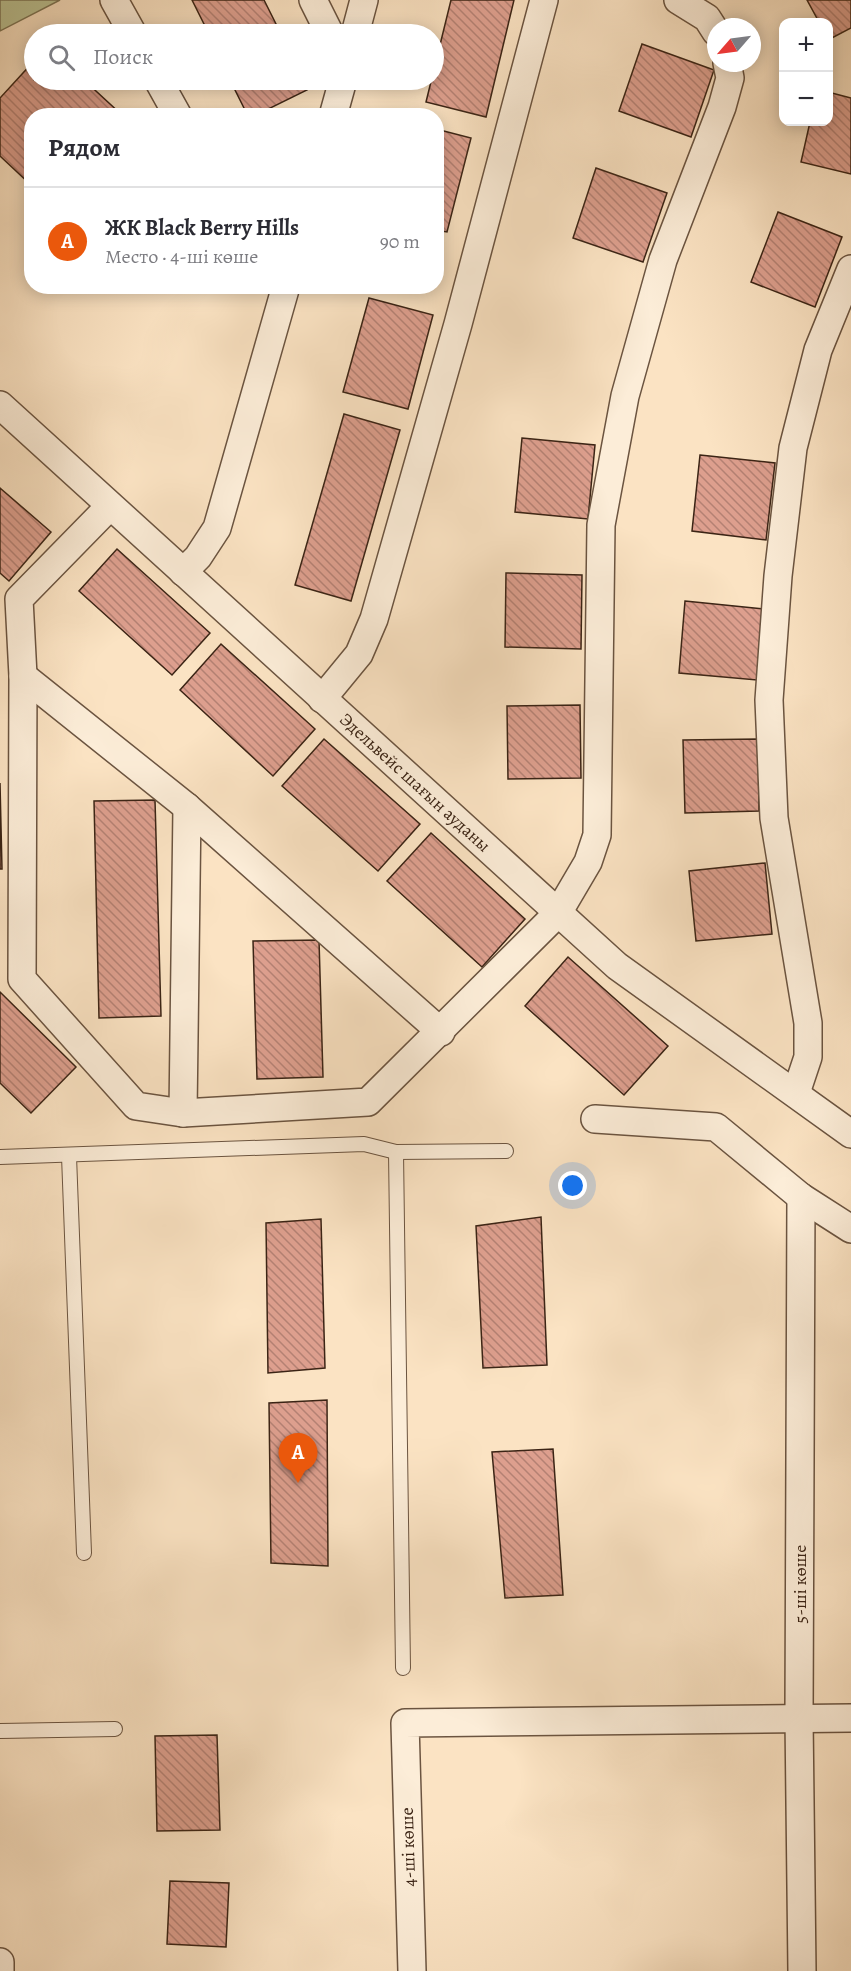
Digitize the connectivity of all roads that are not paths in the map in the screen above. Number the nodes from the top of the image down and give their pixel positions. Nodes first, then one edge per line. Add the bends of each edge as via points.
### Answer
1 (114, 0) edge
2 (313, 0) edge
3 (364, 0) edge
4 (544, 0) edge
5 (678, 0) edge
6 (707, 18) edge
7 (127, 24) edge
8 (325, 24) edge
9 (358, 24) edge
10 (729, 72) edge
11 (164, 90) edge
12 (340, 90) edge
13 (174, 108) edge
14 (335, 108) edge
15 (851, 269) edge
16 (284, 294) edge
17 (0, 405) edge
18 (110, 506) junction
19 (183, 572) junction
20 (23, 676) junction
21 (322, 699) junction
22 (187, 807) junction
23 (558, 913) junction
24 (441, 1032) junction
25 (796, 1093) junction
26 (183, 1113) junction
27 (595, 1119) dead end
28 (851, 1134) edge
29 (506, 1151) dead end
30 (396, 1152) junction
31 (69, 1156) junction
32 (0, 1157) edge
33 (801, 1197) junction
34 (851, 1229) edge
35 (84, 1553) dead end
36 (403, 1668) dead end
37 (800, 1718) junction
38 (851, 1718) edge
39 (115, 1729) dead end
40 (0, 1731) edge
41 (0, 1962) edge
42 (0, 1971) edge
43 (412, 1971) edge
44 (802, 1971) edge

1 - 7 street
2 - 8 street
3 - 9 street
4 - 21 street via 374,619 359,654
5 - 6 street
10 - 23 street via 722,107 663,260 625,396 601,525 597,835 588,862
11 - 13 street
12 - 14 street
15 - 25 street via 818,350 793,448 769,700 774,818 808,1023 808,1057
16 - 19 street via 217,528
17 - 18 street, Эдельвейс шағын ауданы
18 - 19 street, Эдельвейс шағын ауданы
18 - 20 street via 19,599
19 - 21 street, Эдельвейс шағын ауданы
20 - 22 street
20 - 26 street via 22,979 136,1106
21 - 23 street, Эдельвейс шағын ауданы
22 - 24 street
22 - 26 street
23 - 24 street
23 - 25 street, Эдельвейс шағын ауданы via 617,966
24 - 26 street via 368,1102
25 - 28 street, Эдельвейс шағын ауданы
27 - 33 street via 716,1127
29 - 30 lane
30 - 31 lane via 364,1144
30 - 36 lane
31 - 32 lane
31 - 35 lane
33 - 34 street
33 - 37 street, 5-ші көше
37 - 38 street
37 - 43 street, 4-ші көше via 405,1723
37 - 44 street, 5-ші көше
39 - 40 lane
41 - 42 street

